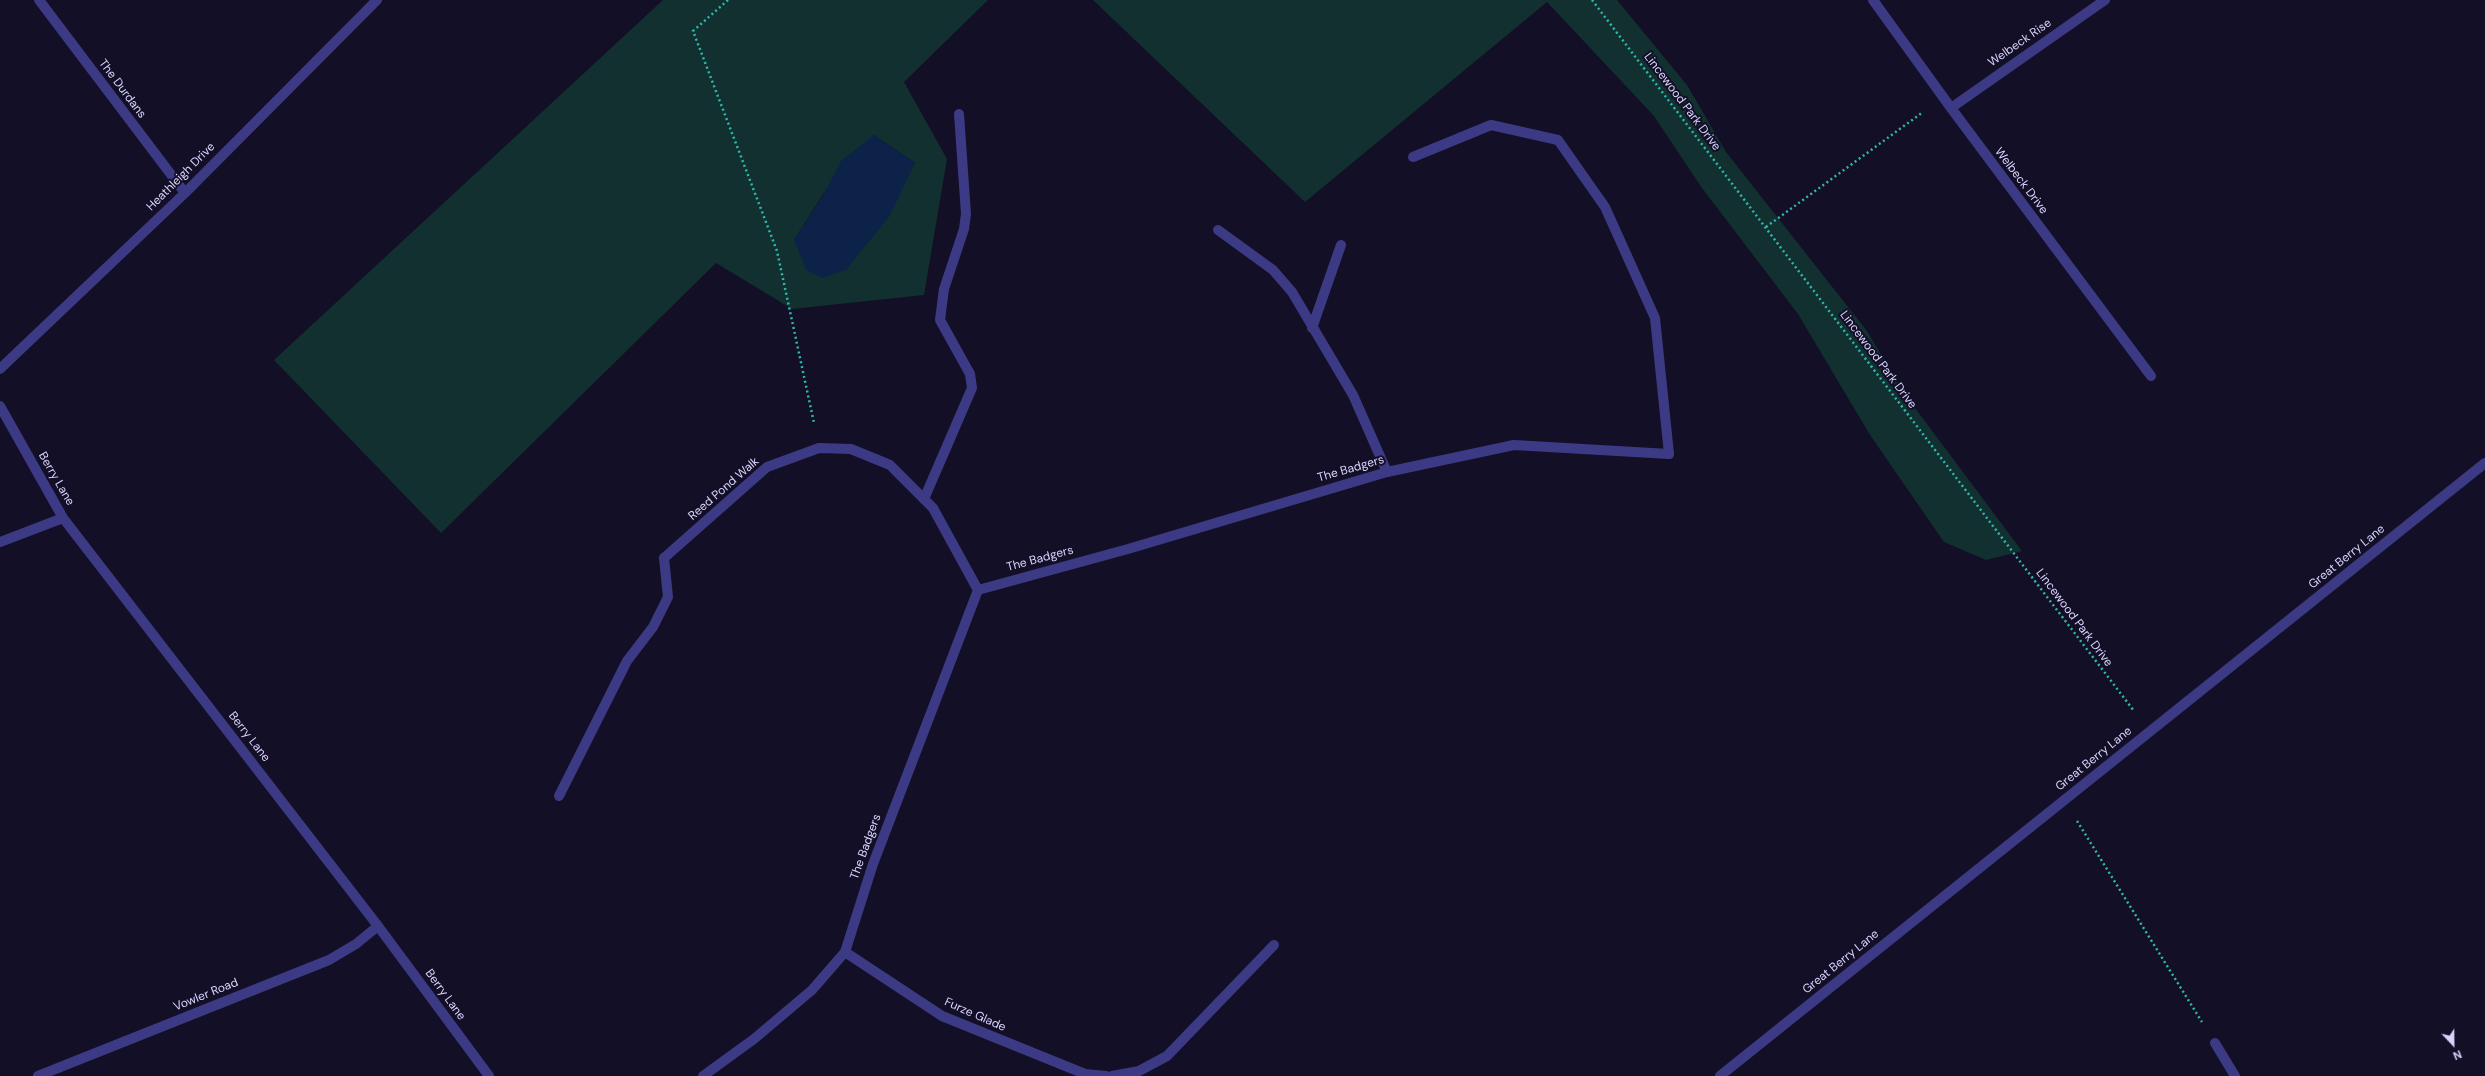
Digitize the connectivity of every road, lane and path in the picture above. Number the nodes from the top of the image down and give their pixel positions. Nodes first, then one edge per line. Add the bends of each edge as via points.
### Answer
1 (39, 0) edge
2 (377, 0) edge
3 (728, 0) edge
4 (1592, 0) edge
5 (1873, 0) edge
6 (2105, 0) edge
7 (1943, 98) junction
8 (1951, 108) junction
9 (959, 114) dead end
10 (1413, 157) dead end
11 (185, 193) junction
12 (1766, 227) junction
13 (1218, 230) dead end
14 (1341, 245) dead end
15 (1312, 328) junction
16 (0, 369) edge
17 (2151, 376) dead end
18 (0, 406) edge
19 (820, 448) junction
20 (2485, 463) edge
21 (1387, 472) junction
22 (924, 499) junction
23 (63, 518) junction
24 (0, 542) edge
25 (978, 590) junction
26 (2149, 731) junction
27 (559, 796) dead end
28 (2061, 802) junction
29 (378, 926) junction
30 (1274, 945) dead end
31 (845, 952) junction
32 (2215, 1043) joint
33 (38, 1076) edge
34 (489, 1076) edge
35 (703, 1076) edge
36 (1106, 1076) edge
37 (1112, 1076) edge
38 (1720, 1076) edge
39 (2235, 1076) edge

1 - 11 street, The Durdans
2 - 11 street, Heathleigh Drive
3 - 19 path via 694,31 777,251
4 - 12 path, Lincewood Park Drive
5 - 7 street, Welbeck Drive
6 - 8 street, Welbeck Rise
7 - 8 street, Welbeck Drive
7 - 12 path
8 - 17 street, Welbeck Drive
9 - 22 street via 966,214 964,229 942,297 940,320 970,374 972,388
10 - 21 street, The Badgers via 1491,125 1558,140 1605,207 1655,318 1669,454 1514,445
11 - 16 street, Heathleigh Drive
12 - 26 path, Lincewood Park Drive
13 - 15 street via 1273,270 1292,292
14 - 15 street
15 - 21 street via 1353,395
18 - 23 street, Berry Lane
19 - 22 street, Reed Pond Walk via 851,449 890,465
19 - 27 street, Reed Pond Walk via 767,467 664,558 668,597 653,627 627,661
20 - 26 street, Great Berry Lane
21 - 25 street, The Badgers via 1128,549
22 - 25 street, Reed Pond Walk via 933,508
23 - 24 street
23 - 29 street, Berry Lane
25 - 31 street, The Badgers via 873,864
26 - 28 street, Great Berry Lane
28 - 32 path via 2085,830
28 - 38 street, Great Berry Lane
29 - 33 street, Vowler Road via 356,944 329,960
29 - 34 street, Berry Lane
30 - 37 street via 1167,1056 1139,1070
31 - 35 street, The Badgers via 812,990 754,1039
31 - 36 street, Furze Glade via 942,1016 1085,1074
32 - 39 street

